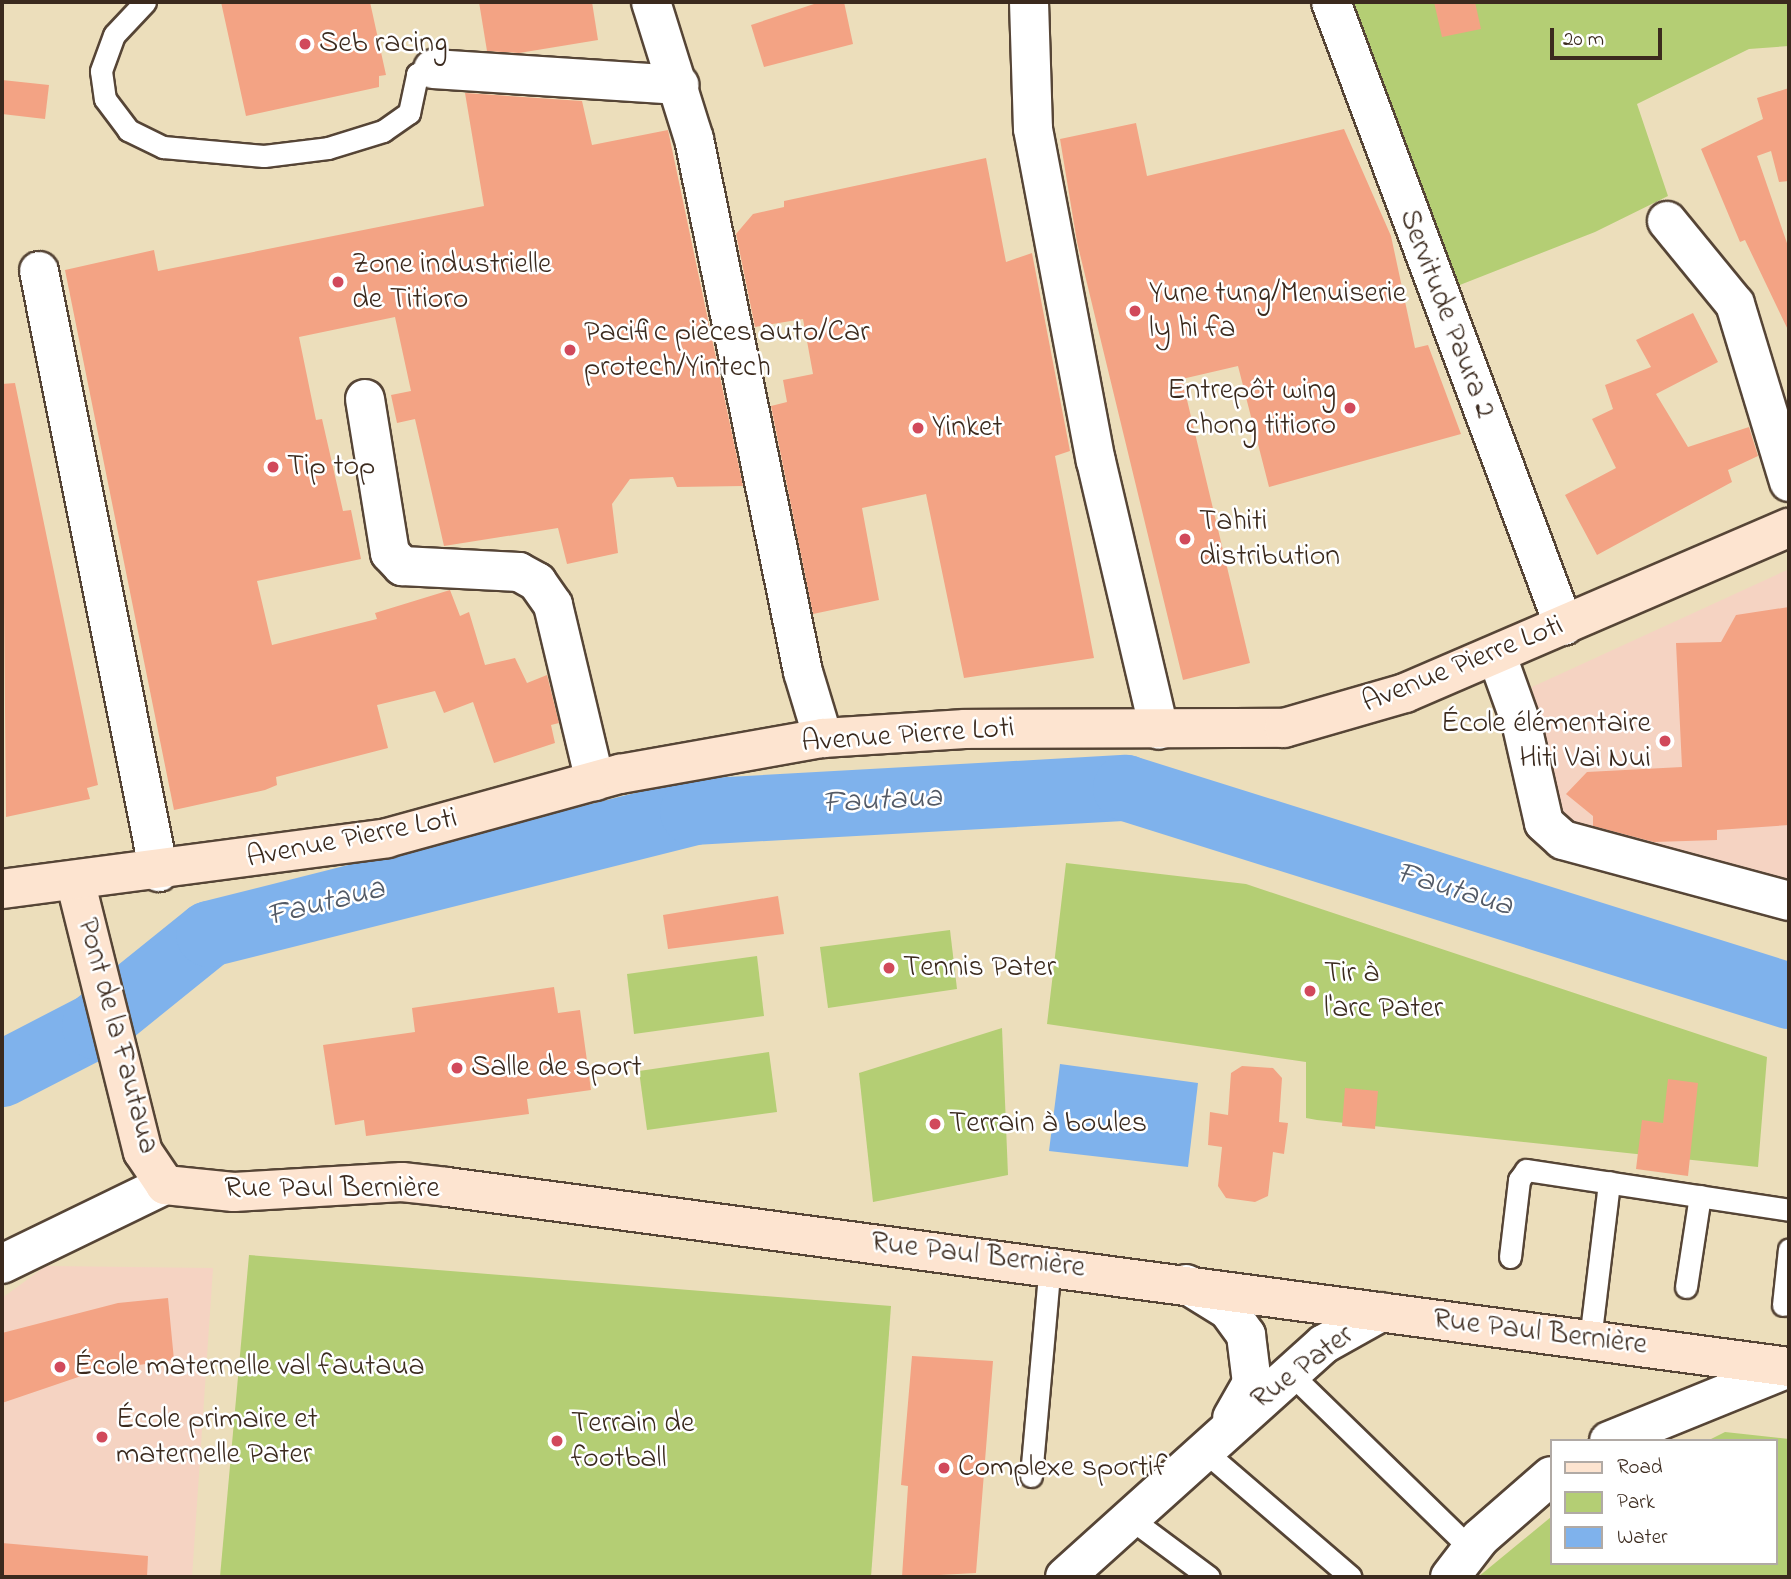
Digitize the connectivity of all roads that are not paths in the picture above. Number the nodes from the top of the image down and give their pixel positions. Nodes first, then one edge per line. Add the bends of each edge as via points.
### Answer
1 (145, 2) edge
2 (651, 2) edge
3 (1029, 2) edge
4 (1331, 2) edge
5 (433, 69) joint
6 (678, 85) junction
7 (1667, 221) dead end
8 (39, 271) dead end
9 (365, 399) dead end
10 (1789, 482) edge
11 (1789, 528) edge
12 (1564, 626) junction
13 (1497, 656) junction
14 (1159, 730) junction
15 (823, 738) junction
16 (595, 780) junction
17 (159, 872) junction
18 (76, 884) junction
19 (2, 889) edge
20 (1789, 901) edge
21 (1609, 1182) junction
22 (164, 1185) junction
23 (1700, 1196) junction
24 (1789, 1210) edge
25 (1789, 1249) edge
26 (1510, 1257) dead end
27 (1050, 1263) junction
28 (2, 1264) edge
29 (1186, 1284) junction
30 (1686, 1287) dead end
31 (1783, 1305) dead end
32 (1381, 1312) junction
33 (1590, 1340) junction
34 (1789, 1368) edge
35 (1291, 1374) junction
36 (1214, 1438) junction
37 (1614, 1439) edge
38 (1031, 1476) dead end
39 (1550, 1477) edge
40 (1128, 1516) junction
41 (1460, 1563) edge
42 (1065, 1577) edge
43 (1209, 1577) edge
44 (1351, 1577) edge

1 - 5 lane via 114,35 101,71 105,99 128,130 163,148 264,156 328,148 383,131 408,113 417,74
2 - 6 street
3 - 14 street via 1032,129 1096,461
4 - 12 street, Servitude Paura 2
5 - 6 street
6 - 15 street via 803,672
7 - 10 street via 1735,304
8 - 17 street
9 - 16 street via 390,553 402,566 519,572 537,582 553,605
11 - 12 main road, Avenue Pierre Loti
12 - 13 main road, Avenue Pierre Loti
13 - 14 main road, Avenue Pierre Loti via 1405,692 1284,728
13 - 20 street via 1522,726 1544,823 1563,840
14 - 15 main road, Avenue Pierre Loti via 1007,728
15 - 16 main road, Avenue Pierre Loti
16 - 17 main road, Avenue Pierre Loti via 387,838
17 - 18 main road, Avenue Pierre Loti
18 - 19 main road, Avenue Pierre Loti
18 - 22 main road, Pont de la Fautaua via 143,1152
21 - 23 lane
21 - 26 lane via 1526,1170 1519,1180
21 - 33 lane
22 - 27 main road, Rue Paul Bernière via 234,1192 402,1182
22 - 28 street
23 - 24 lane
23 - 30 lane
25 - 31 lane
27 - 29 main road, Rue Paul Bernière
27 - 38 lane
29 - 32 main road, Rue Paul Bernière
29 - 36 street, Rue Pater via 1228,1310 1254,1360 1252,1384
32 - 33 main road, Rue Paul Bernière
32 - 35 street, Rue Pater via 1324,1344
33 - 34 main road, Rue Paul Bernière
34 - 37 street
35 - 36 street, Rue Pater
35 - 41 lane
36 - 40 street, Rue Pater
36 - 44 lane
39 - 41 street
40 - 42 street, Rue Pater
40 - 43 lane

